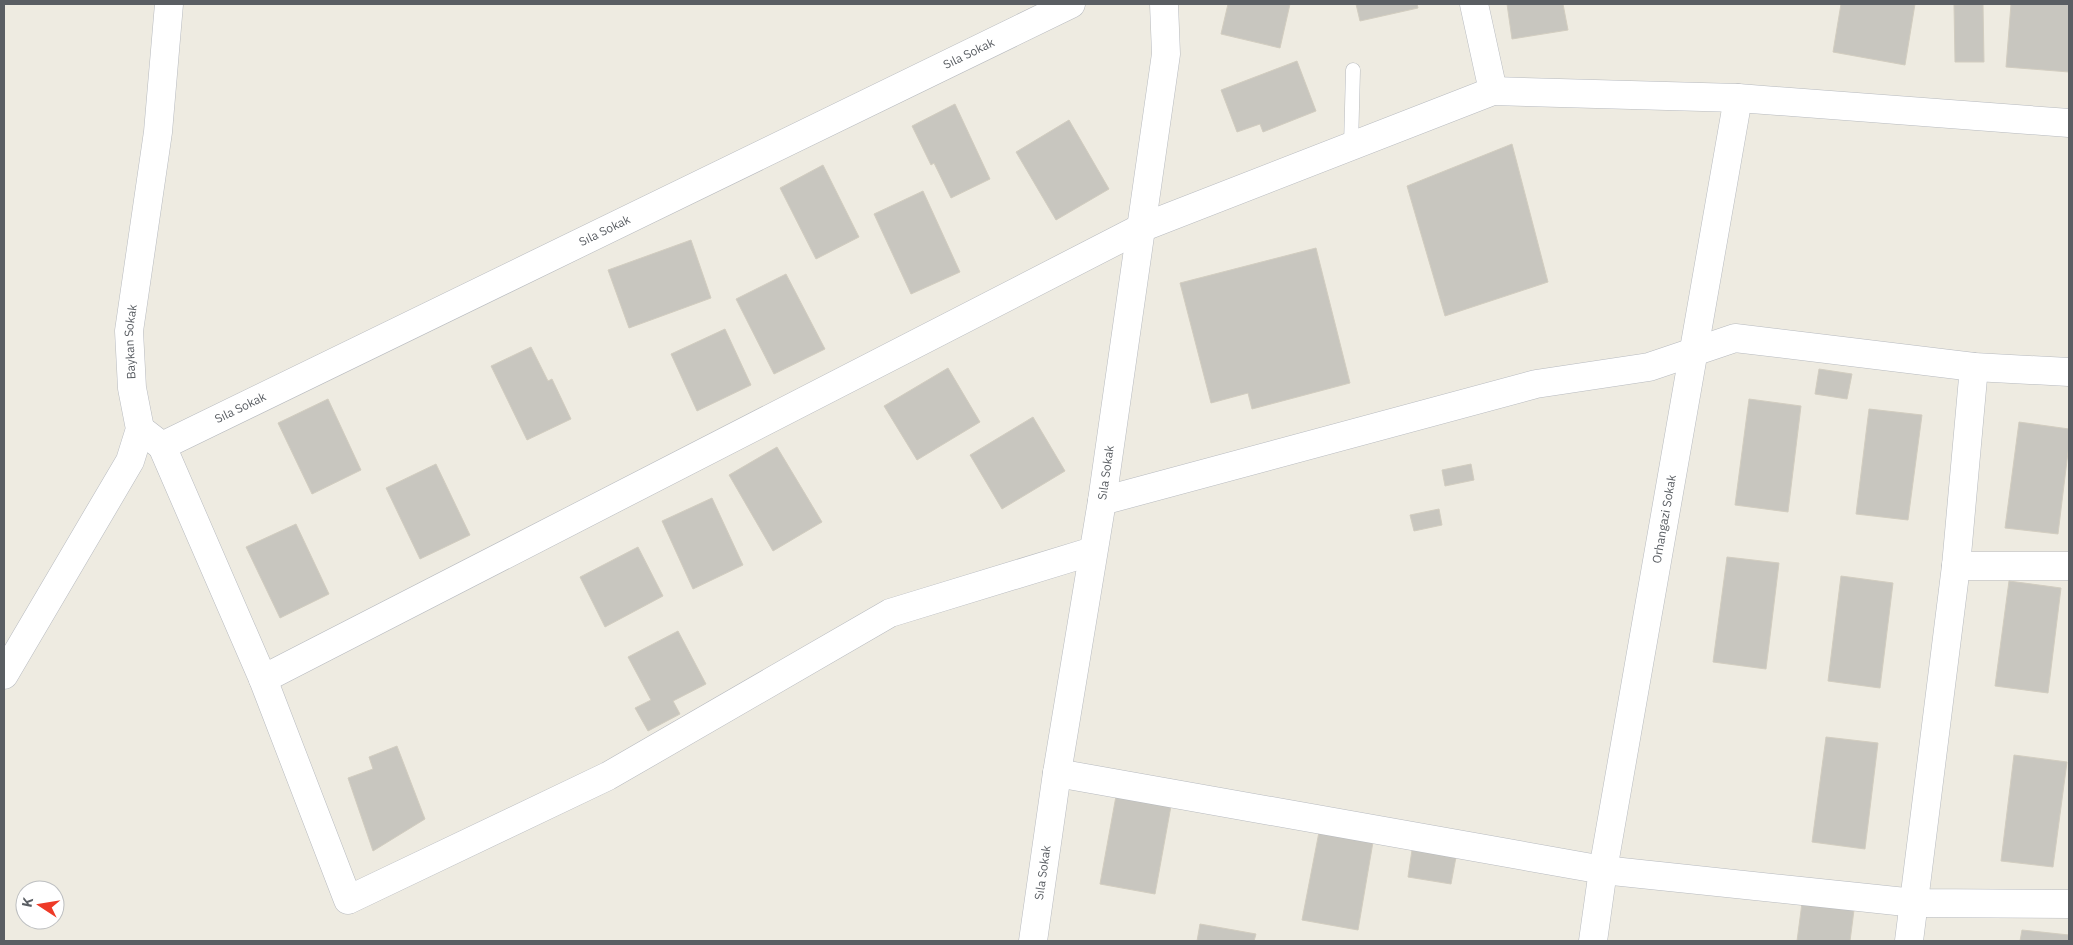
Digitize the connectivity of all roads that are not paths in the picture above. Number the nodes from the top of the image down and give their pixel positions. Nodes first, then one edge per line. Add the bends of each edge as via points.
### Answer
1 (170, 4) edge
2 (1071, 4) edge
3 (1164, 4) edge
4 (1474, 4) edge
5 (1354, 70) dead end
6 (1493, 91) junction
7 (1738, 98) junction
8 (2069, 123) edge
9 (1351, 146) junction
10 (1141, 228) junction
11 (1693, 352) junction
12 (1974, 367) junction
13 (2069, 372) edge
14 (140, 429) junction
15 (162, 446) junction
16 (1102, 501) junction
17 (1093, 552) junction
18 (1956, 566) junction
19 (2069, 566) edge
20 (4, 675) edge
21 (263, 679) junction
22 (1057, 773) junction
23 (1603, 870) junction
24 (1914, 903) junction
25 (2069, 904) edge
26 (1033, 941) edge
27 (1593, 941) edge
28 (1910, 941) edge

1 - 14 street, Baykan Sokak via 158,132 129,331 132,388
2 - 15 street, Sıla Sokak
3 - 10 street, Sıla Sokak via 1166,54
4 - 6 street
5 - 9 lane
6 - 7 street
6 - 9 street
7 - 8 street
7 - 11 street, Orhangazi Sokak
9 - 10 street
10 - 16 street, Sıla Sokak
10 - 21 street
11 - 12 street via 1735,338
11 - 16 street via 1649,367 1536,384
11 - 23 street, Orhangazi Sokak
12 - 13 street
12 - 18 street
14 - 15 street
14 - 20 street, Baykan Sokak via 130,461
15 - 21 street
16 - 17 street, Sıla Sokak
17 - 21 street via 890,613 608,776 348,900
17 - 22 street, Sıla Sokak
18 - 19 street
18 - 24 street
22 - 23 street
22 - 26 street, Sıla Sokak
23 - 24 street
23 - 27 street, Orhangazi Sokak
24 - 25 street
24 - 28 street

